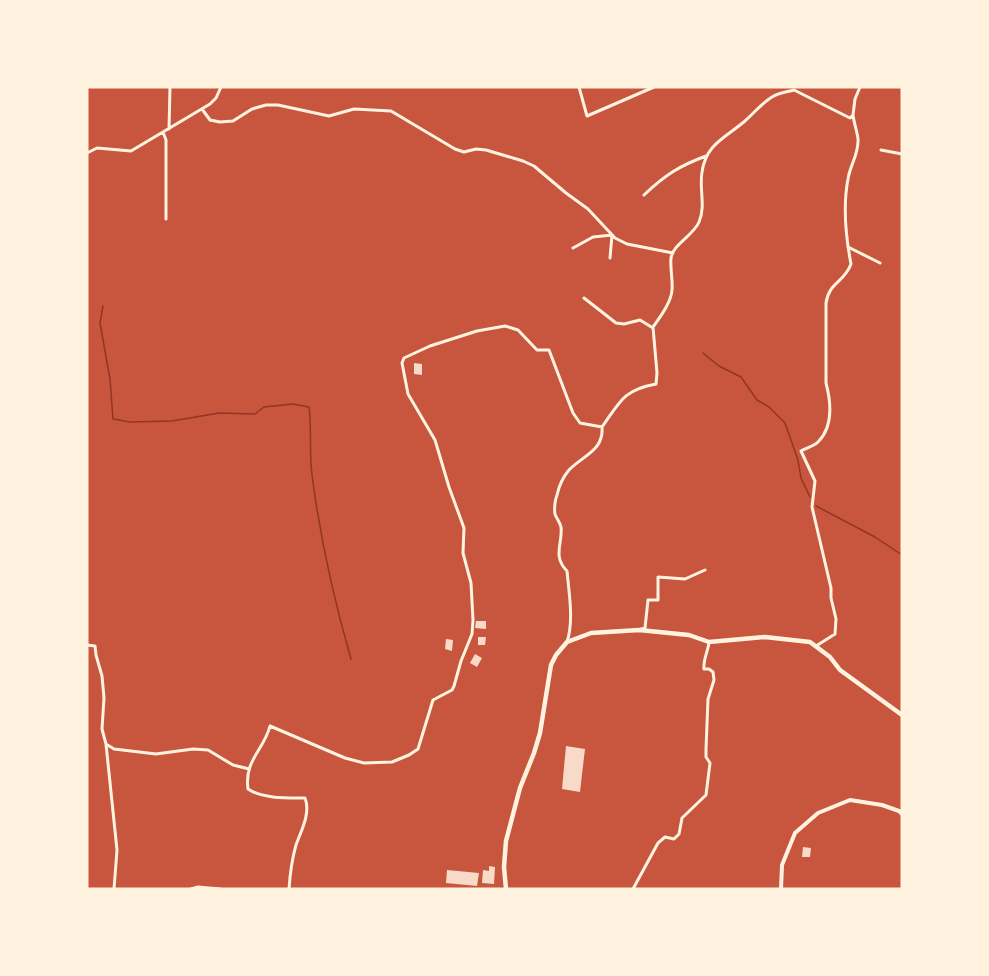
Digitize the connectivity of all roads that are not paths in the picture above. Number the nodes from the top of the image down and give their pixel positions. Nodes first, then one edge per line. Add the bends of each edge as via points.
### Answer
1 (170, 87) edge
2 (220, 87) edge
3 (579, 87) edge
4 (654, 87) edge
5 (860, 87) edge
6 (797, 89) edge
7 (202, 110) junction
8 (853, 115) junction
9 (169, 129) junction
10 (163, 132) junction
11 (881, 150) dead end
12 (87, 153) edge
13 (902, 154) edge
14 (706, 156) junction
15 (644, 195) dead end
16 (166, 219) dead end
17 (612, 236) junction
18 (848, 247) junction
19 (573, 248) dead end
20 (673, 253) junction
21 (609, 258) dead end
22 (880, 263) dead end
23 (584, 298) dead end
24 (653, 327) junction
25 (602, 427) junction
26 (705, 570) dead end
27 (639, 630) junction
28 (567, 642) junction
29 (709, 642) junction
30 (87, 645) edge
31 (816, 646) junction
32 (902, 715) edge
33 (106, 744) junction
34 (249, 769) junction
35 (902, 814) edge
36 (114, 889) edge
37 (191, 889) edge
38 (220, 889) edge
39 (289, 889) edge
40 (506, 889) edge
41 (633, 889) edge
42 (781, 889) edge

1 - 9 street
2 - 7 street via 216,98
3 - 4 street via 587,116
5 - 8 street
6 - 8 street via 850,118
6 - 14 street via 774,96 717,141
7 - 9 street
7 - 17 street via 210,120 220,122 233,121 266,105 329,116 354,109 391,111 455,149 486,150 534,166 588,209
8 - 18 street via 858,138 846,192
9 - 10 street
10 - 12 street via 131,151 97,148
10 - 16 street
11 - 13 street
14 - 15 street via 681,165
14 - 20 street via 699,222
17 - 19 street via 593,237
17 - 20 street via 627,244
17 - 21 street
18 - 22 street
18 - 31 street via 852,264 828,292 826,303 830,423 818,441 801,452 815,481 813,518 836,619 835,634
20 - 24 street via 672,293
23 - 24 street via 616,323 640,320
24 - 25 street via 656,384 633,390 621,399
25 - 28 street via 595,450 570,469 556,498 555,513 561,526 559,552 561,566 567,571 569,594
25 - 34 street via 580,423 549,350 537,350 518,330 505,326 477,331 404,358 408,394 435,440 464,528 472,634 454,687 433,700 418,749 392,762 364,763 345,758 270,726
26 - 27 street via 685,579 658,577 658,600 648,600 645,628
27 - 28 main road via 591,633
27 - 29 main road via 689,635
28 - 40 main road via 551,665 540,733 509,829 504,867
29 - 31 main road via 765,637
29 - 41 street via 704,669 713,672 714,680 708,699 706,757 710,763 706,795 682,818 679,834 658,843
30 - 33 street via 95,646 102,676 102,729
31 - 32 main road via 840,670
33 - 34 street via 114,749 156,754 208,750 233,765
33 - 36 street via 117,850
34 - 39 street via 247,782 252,792 305,798 307,802
35 - 42 street via 882,805 850,801 818,813 795,833 782,865
37 - 38 street

